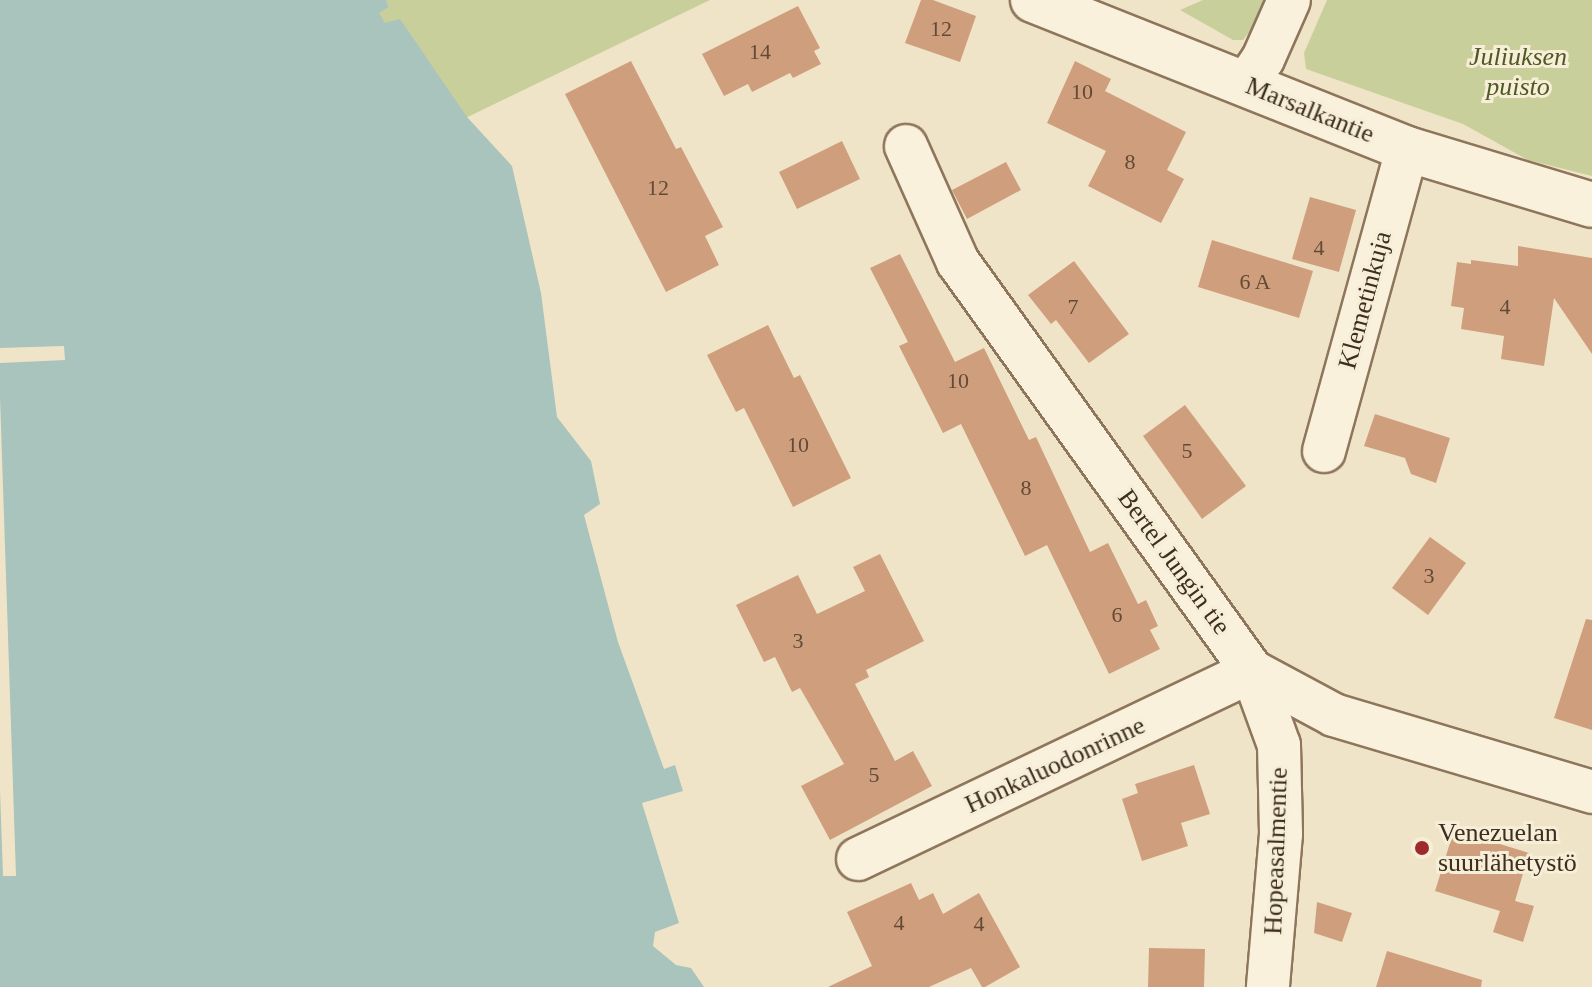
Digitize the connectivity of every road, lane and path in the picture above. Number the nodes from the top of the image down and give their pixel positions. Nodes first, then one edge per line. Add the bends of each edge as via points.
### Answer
1 (1033, 0) edge
2 (1289, 0) edge
3 (1246, 84) junction
4 (906, 146) dead end
5 (1407, 149) junction
6 (1592, 205) edge
7 (1324, 451) dead end
8 (1252, 671) junction
9 (1592, 792) edge
10 (858, 859) dead end
11 (1268, 987) edge

1 - 3 street, Marsalkantie
2 - 3 street
3 - 5 street, Marsalkantie
4 - 8 street, Bertel Jungin tie via 958,262
5 - 6 street, Marsalkantie
5 - 7 street, Klemetinkuja
8 - 9 street, Bertel Jungin tie via 1334,715
8 - 10 street, Honkaluodonrinne
8 - 11 street, Hopeasalmentie via 1279,745 1281,834

